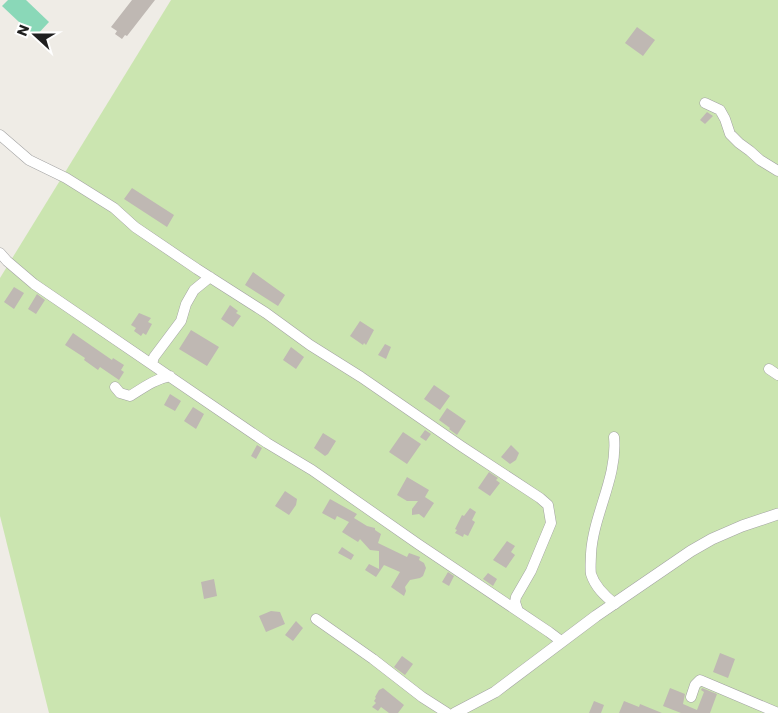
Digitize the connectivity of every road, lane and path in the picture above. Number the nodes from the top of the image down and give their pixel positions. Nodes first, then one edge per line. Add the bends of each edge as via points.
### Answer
1 (705, 103) dead end
2 (0, 135) edge
3 (778, 171) edge
4 (0, 253) edge
5 (210, 278) junction
6 (152, 364) junction
7 (769, 369) dead end
8 (778, 375) edge
9 (170, 376) junction
10 (115, 387) dead end
11 (614, 437) dead end
12 (778, 514) edge
13 (615, 604) junction
14 (518, 611) junction
15 (316, 619) dead end
16 (561, 641) junction
17 (691, 697) dead end
18 (447, 713) edge
19 (456, 713) edge
20 (778, 713) edge

1 - 3 street via 720,110 730,134 738,143
2 - 5 street via 30,160 114,208 135,227
4 - 6 street via 34,284
5 - 6 street via 194,290 181,321
5 - 14 street via 548,505 551,523 516,597
6 - 9 street
7 - 8 street
9 - 10 street via 130,396 120,393
9 - 14 street
11 - 13 street via 613,465 592,543 591,573 597,586
12 - 13 street via 712,539
13 - 16 street
14 - 16 street
15 - 18 street
16 - 19 street via 495,692
17 - 20 street via 700,680

